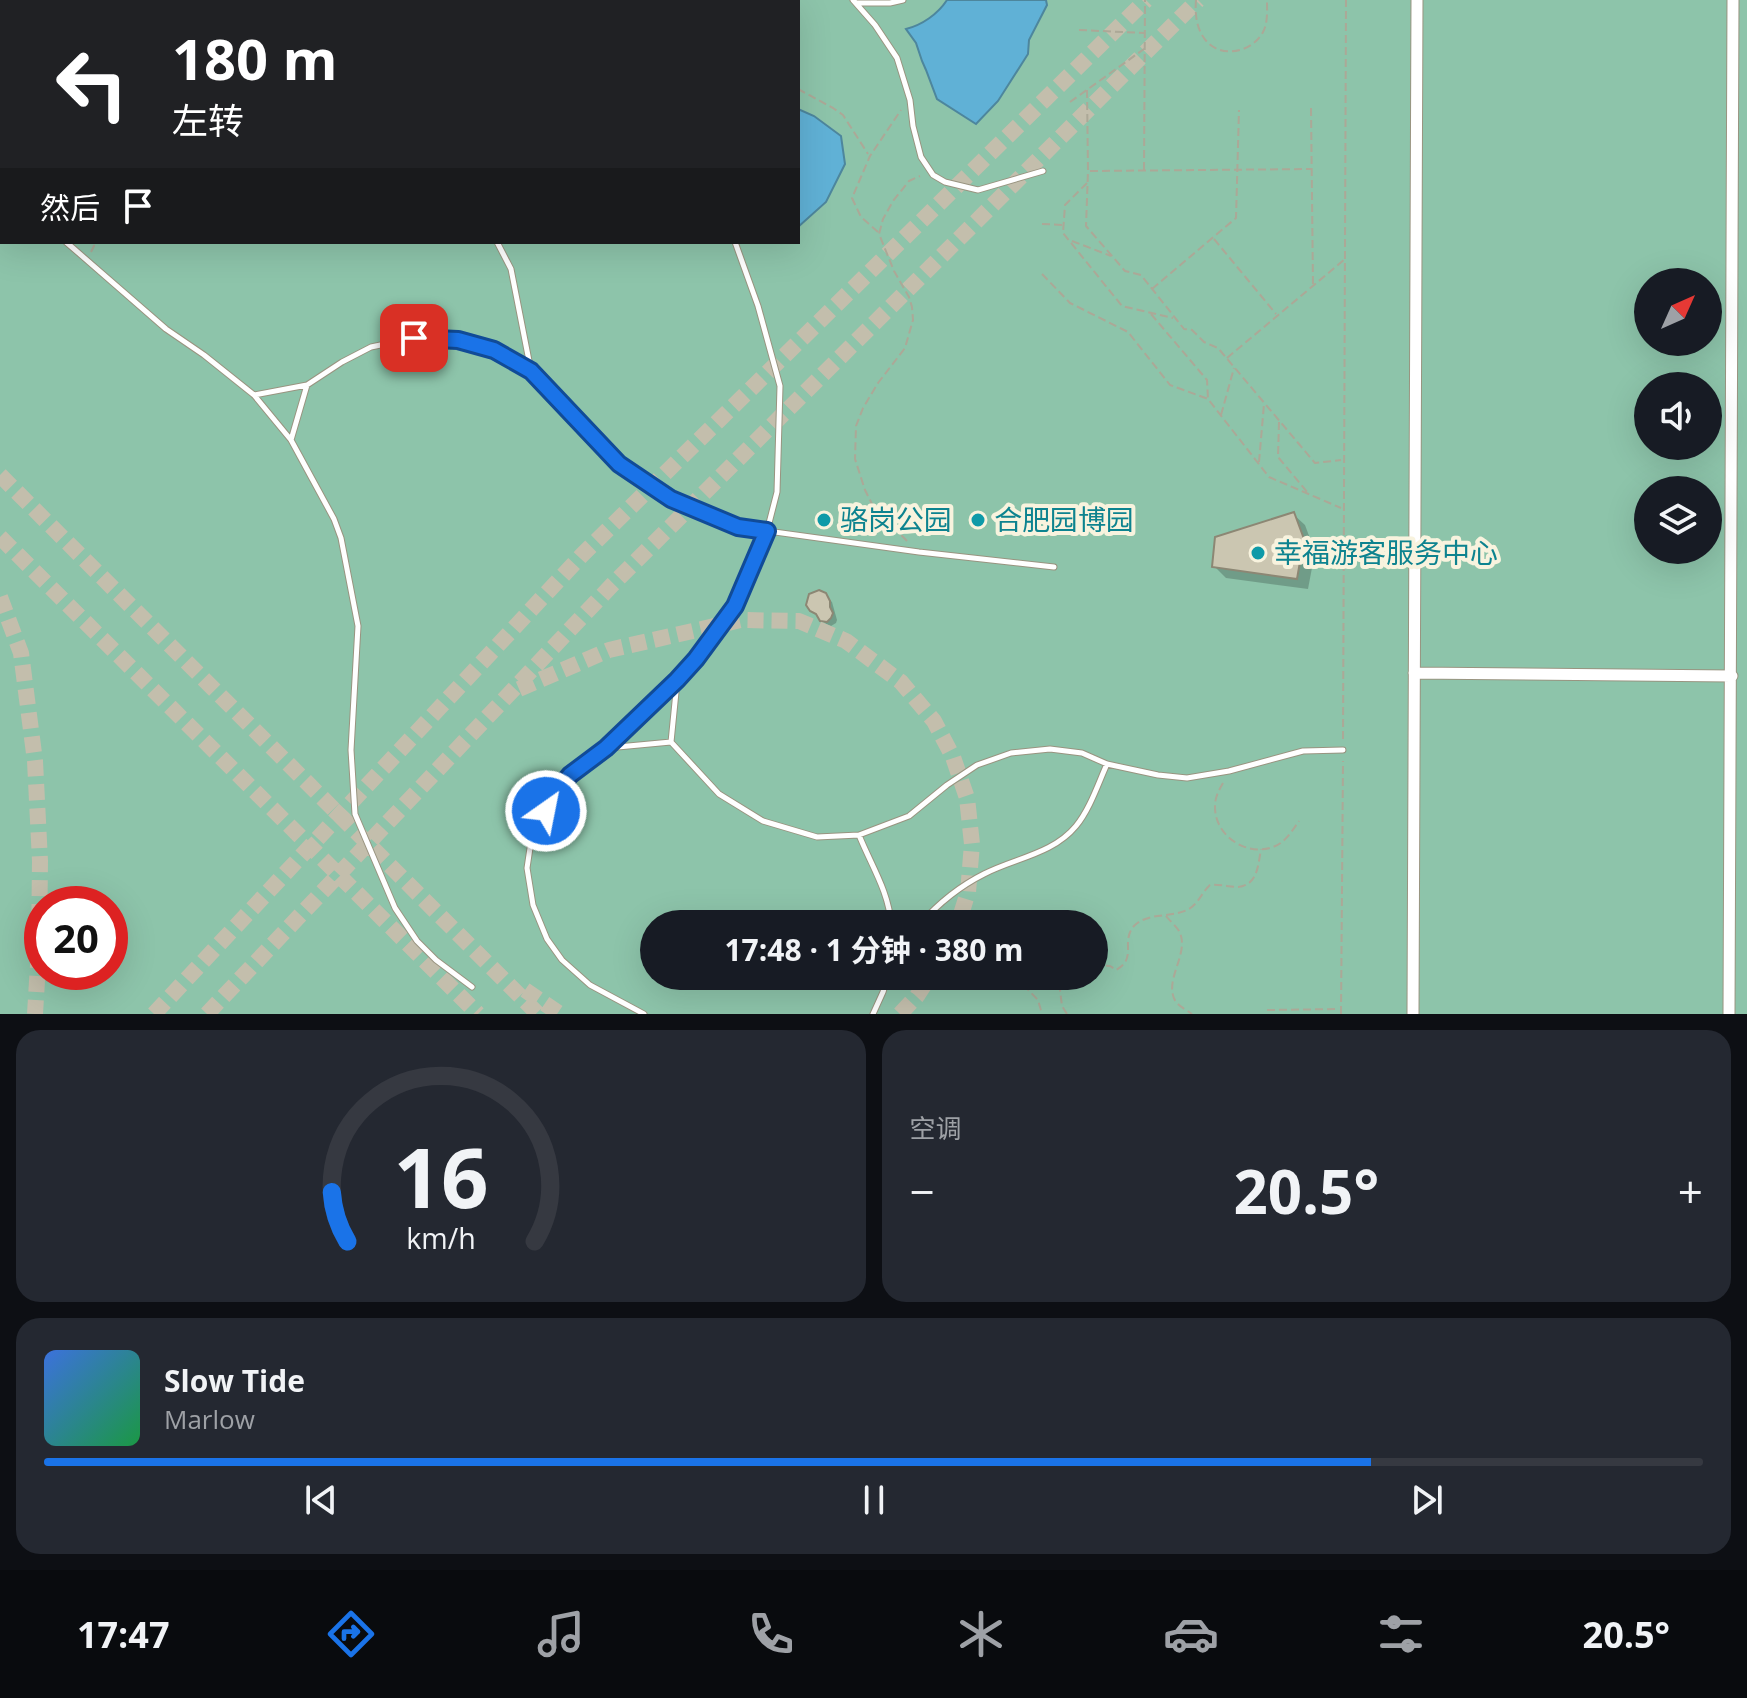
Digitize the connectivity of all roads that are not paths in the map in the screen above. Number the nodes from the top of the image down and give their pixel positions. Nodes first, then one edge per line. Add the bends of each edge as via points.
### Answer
1 (903, 0) edge
2 (1417, 0) edge
3 (1733, 0) edge
4 (855, 2) edge
5 (1043, 171) dead end
6 (68, 244) edge
7 (498, 244) edge
8 (736, 244) edge
9 (531, 371) junction
10 (307, 385) junction
11 (254, 395) junction
12 (291, 440) junction
13 (767, 531) junction
14 (1054, 567) dead end
15 (1414, 673) junction
16 (1732, 676) junction
17 (677, 680) junction
18 (671, 742) junction
19 (606, 748) junction
20 (1343, 750) road end
21 (1107, 764) junction
22 (859, 835) junction
23 (890, 910) edge
24 (934, 910) edge
25 (472, 987) dead end
26 (884, 990) edge
27 (644, 1014) edge
28 (873, 1014) edge
29 (1413, 1014) edge
30 (1729, 1014) edge

1 - 4 lane
2 - 15 street
3 - 16 street
4 - 5 lane via 897,58 921,157 933,175 978,190
6 - 11 lane via 166,329
7 - 9 lane via 511,269
8 - 13 lane via 780,386 777,492
9 - 10 lane via 494,350 458,340 414,338 371,347
9 - 13 lane via 619,464 645,482 738,527
10 - 11 lane
10 - 12 lane
11 - 12 lane
12 - 25 lane via 341,538 358,626 351,750 355,814 395,908 417,941
13 - 14 lane
13 - 17 lane via 735,606
15 - 16 street
15 - 29 street
16 - 30 street
17 - 18 lane
17 - 19 lane
18 - 19 lane
18 - 22 lane via 719,794 763,821 817,837
19 - 27 lane via 570,775 554,795 530,848 529,888 547,939 562,960 590,985
20 - 21 lane via 1303,751 1187,778
21 - 22 lane via 1082,753 1050,749 1011,753 977,765 909,816
21 - 24 lane via 1077,825 1051,848 981,875
22 - 23 lane
26 - 28 lane

